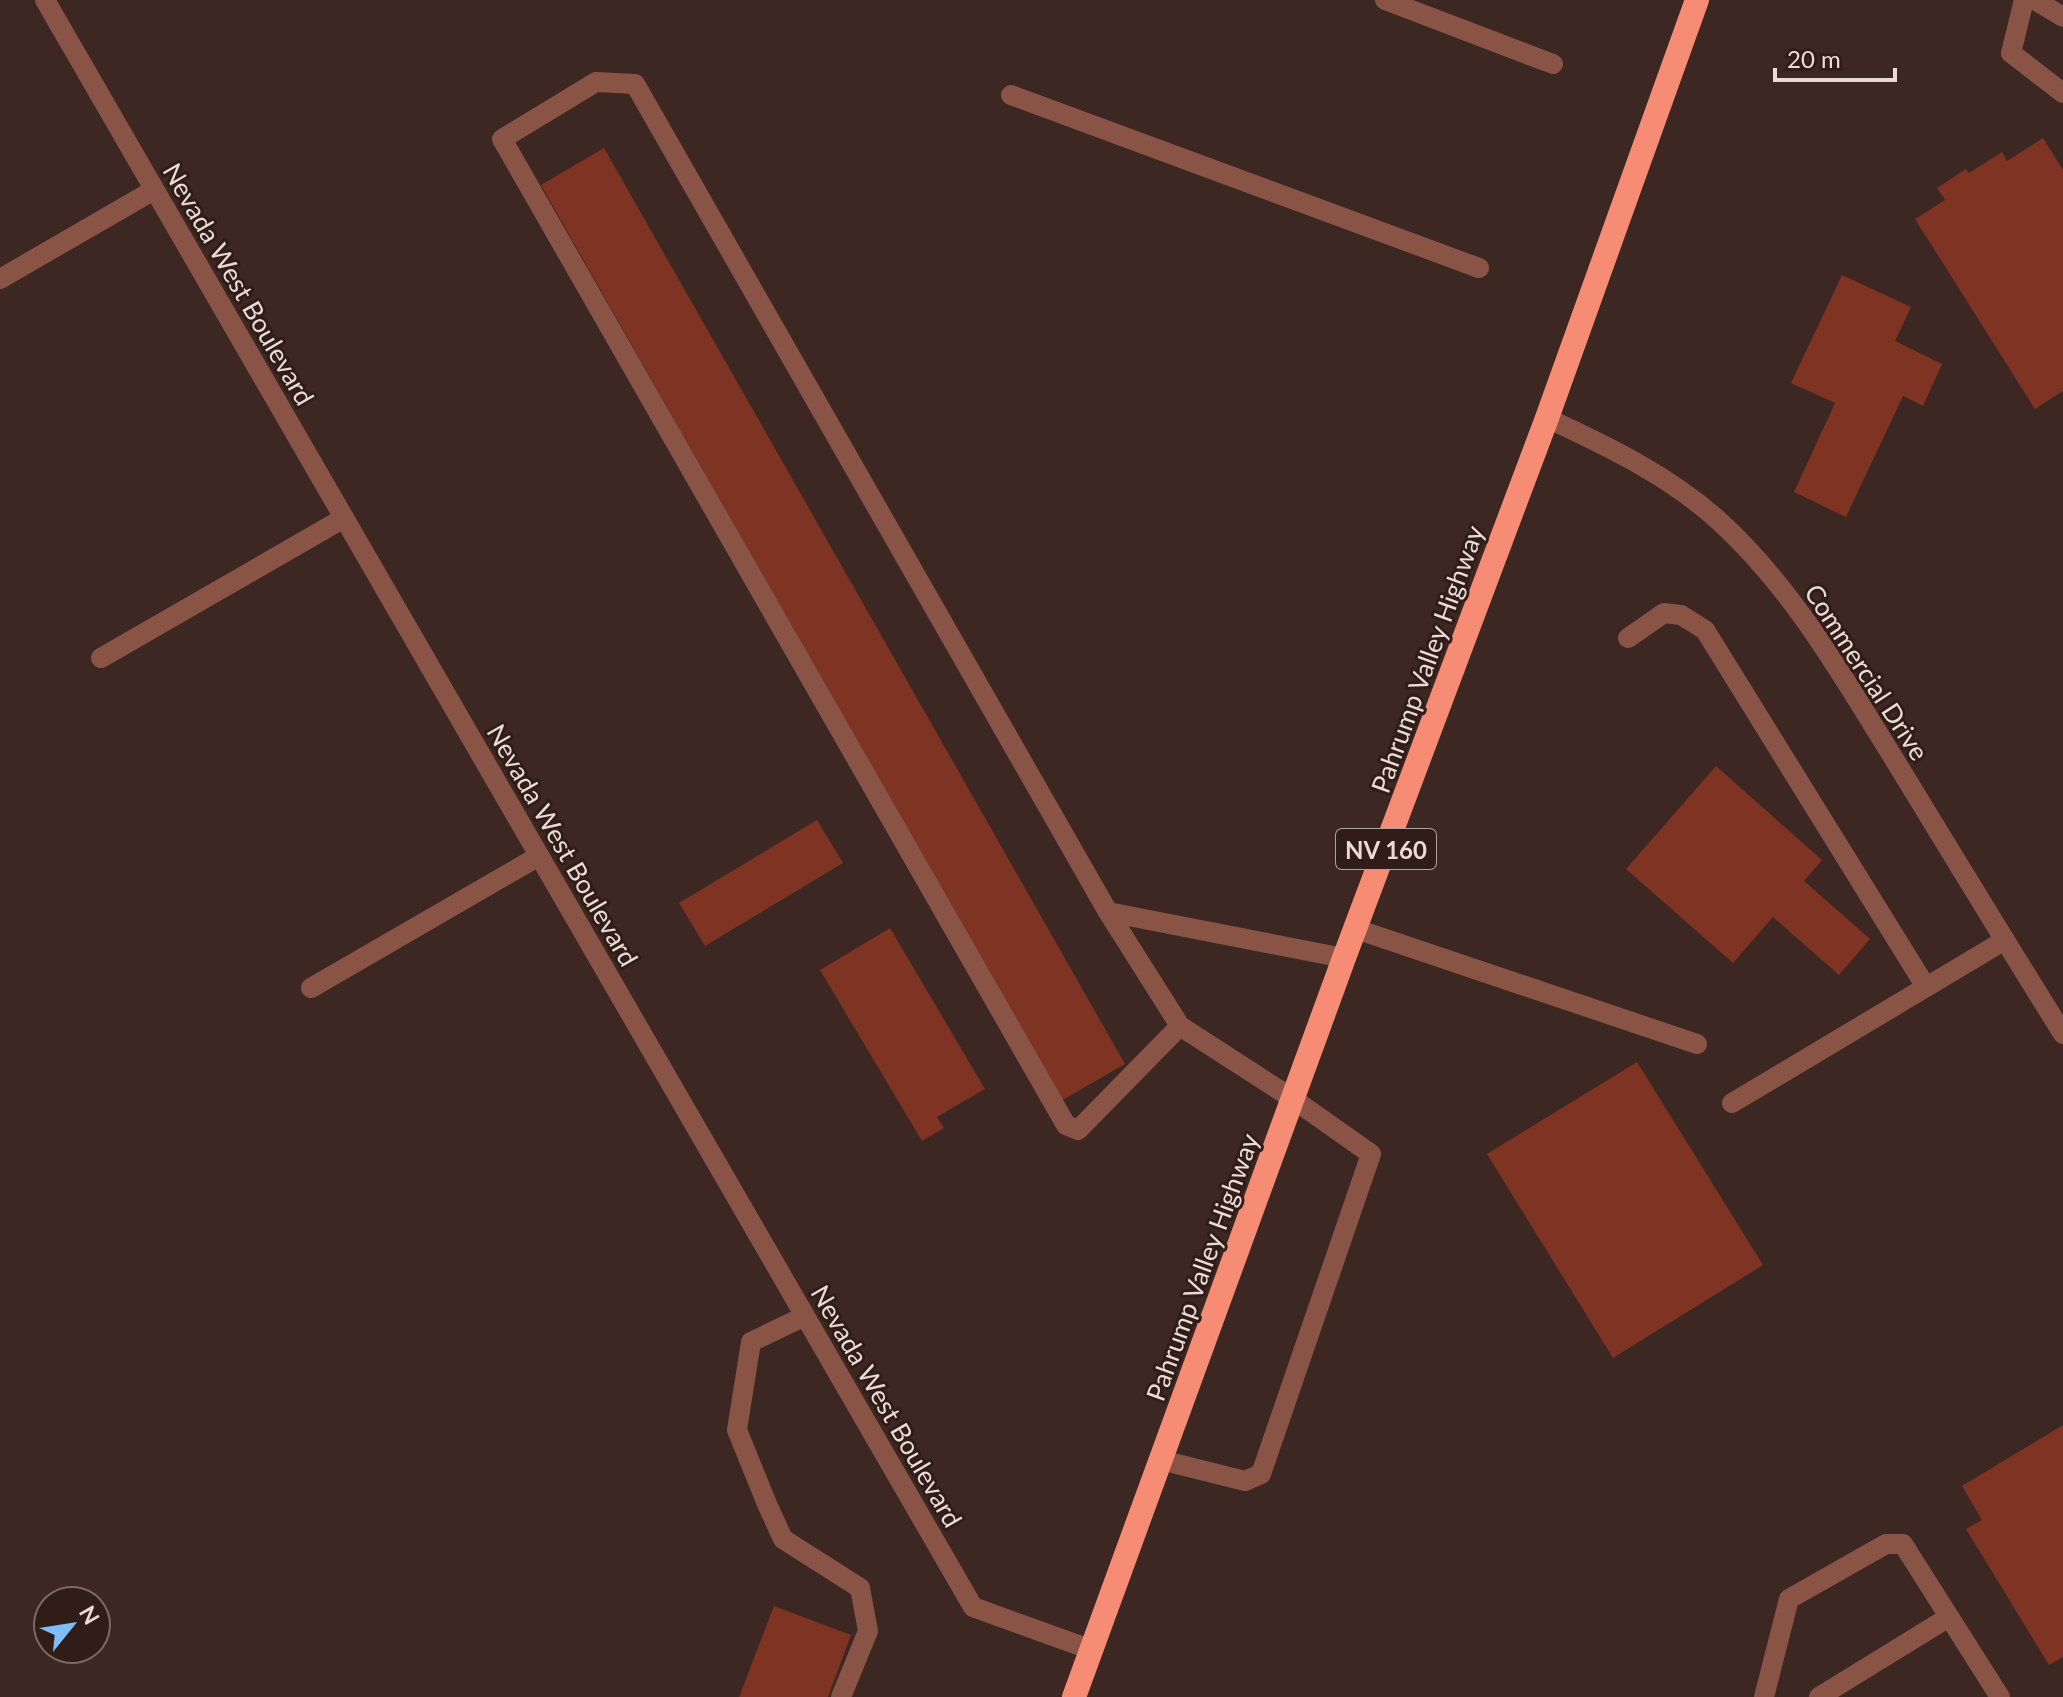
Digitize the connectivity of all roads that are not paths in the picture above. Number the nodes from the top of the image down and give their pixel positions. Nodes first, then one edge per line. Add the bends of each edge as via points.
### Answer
1 (45, 0) edge
2 (1385, 0) edge
3 (1697, 0) edge
4 (2024, 0) edge
5 (2035, 0) edge
6 (2063, 17) edge
7 (1553, 64) dead end
8 (2063, 93) edge
9 (1011, 95) dead end
10 (154, 190) junction
11 (1479, 268) dead end
12 (0, 279) edge
13 (1547, 418) junction
14 (344, 518) junction
15 (1628, 638) dead end
16 (101, 658) dead end
17 (539, 856) junction
18 (1108, 912) junction
19 (1356, 929) junction
20 (2005, 940) junction
21 (1344, 958) junction
22 (1926, 987) junction
23 (311, 988) dead end
24 (1180, 1026) junction
25 (2063, 1034) edge
26 (1697, 1044) dead end
27 (1293, 1099) junction
28 (1732, 1103) dead end
29 (805, 1316) junction
30 (1161, 1460) junction
31 (1949, 1617) junction
32 (1092, 1650) junction
33 (841, 1697) edge
34 (1074, 1697) edge
35 (1764, 1697) edge
36 (1819, 1697) edge
37 (2000, 1697) edge

1 - 10 street, Nevada West Boulevard
2 - 7 street
3 - 13 highway, Pahrump Valley Highway / NV 160
4 - 8 street via 2011,53
5 - 6 street
9 - 11 street
10 - 12 street
10 - 14 street, Nevada West Boulevard
13 - 19 highway, Pahrump Valley Highway / NV 160
13 - 20 street, Commercial Drive via 1656,473 1718,520 1773,576 1825,648
14 - 16 street
14 - 17 street, Nevada West Boulevard
15 - 22 street via 1664,613 1681,615 1705,630
17 - 23 street
17 - 29 street, Nevada West Boulevard
18 - 21 street
18 - 24 street
18 - 24 street via 635,84 596,82 502,139 1066,1125 1078,1130
19 - 21 highway, Pahrump Valley Highway / NV 160
19 - 26 street
20 - 22 street
20 - 25 street, Commercial Drive
21 - 27 highway, Pahrump Valley Highway / NV 160
22 - 28 street
24 - 27 street
27 - 30 highway, Pahrump Valley Highway / NV 160
27 - 30 street via 1371,1154 1261,1474 1245,1481
29 - 32 street, Nevada West Boulevard via 973,1607
29 - 33 street via 751,1342 737,1430 783,1539 860,1588 868,1631
30 - 32 highway, Pahrump Valley Highway / NV 160
31 - 35 street via 1903,1544 1886,1544 1789,1599
31 - 36 street
31 - 37 street
32 - 34 highway, Pahrump Valley Highway / NV 160

